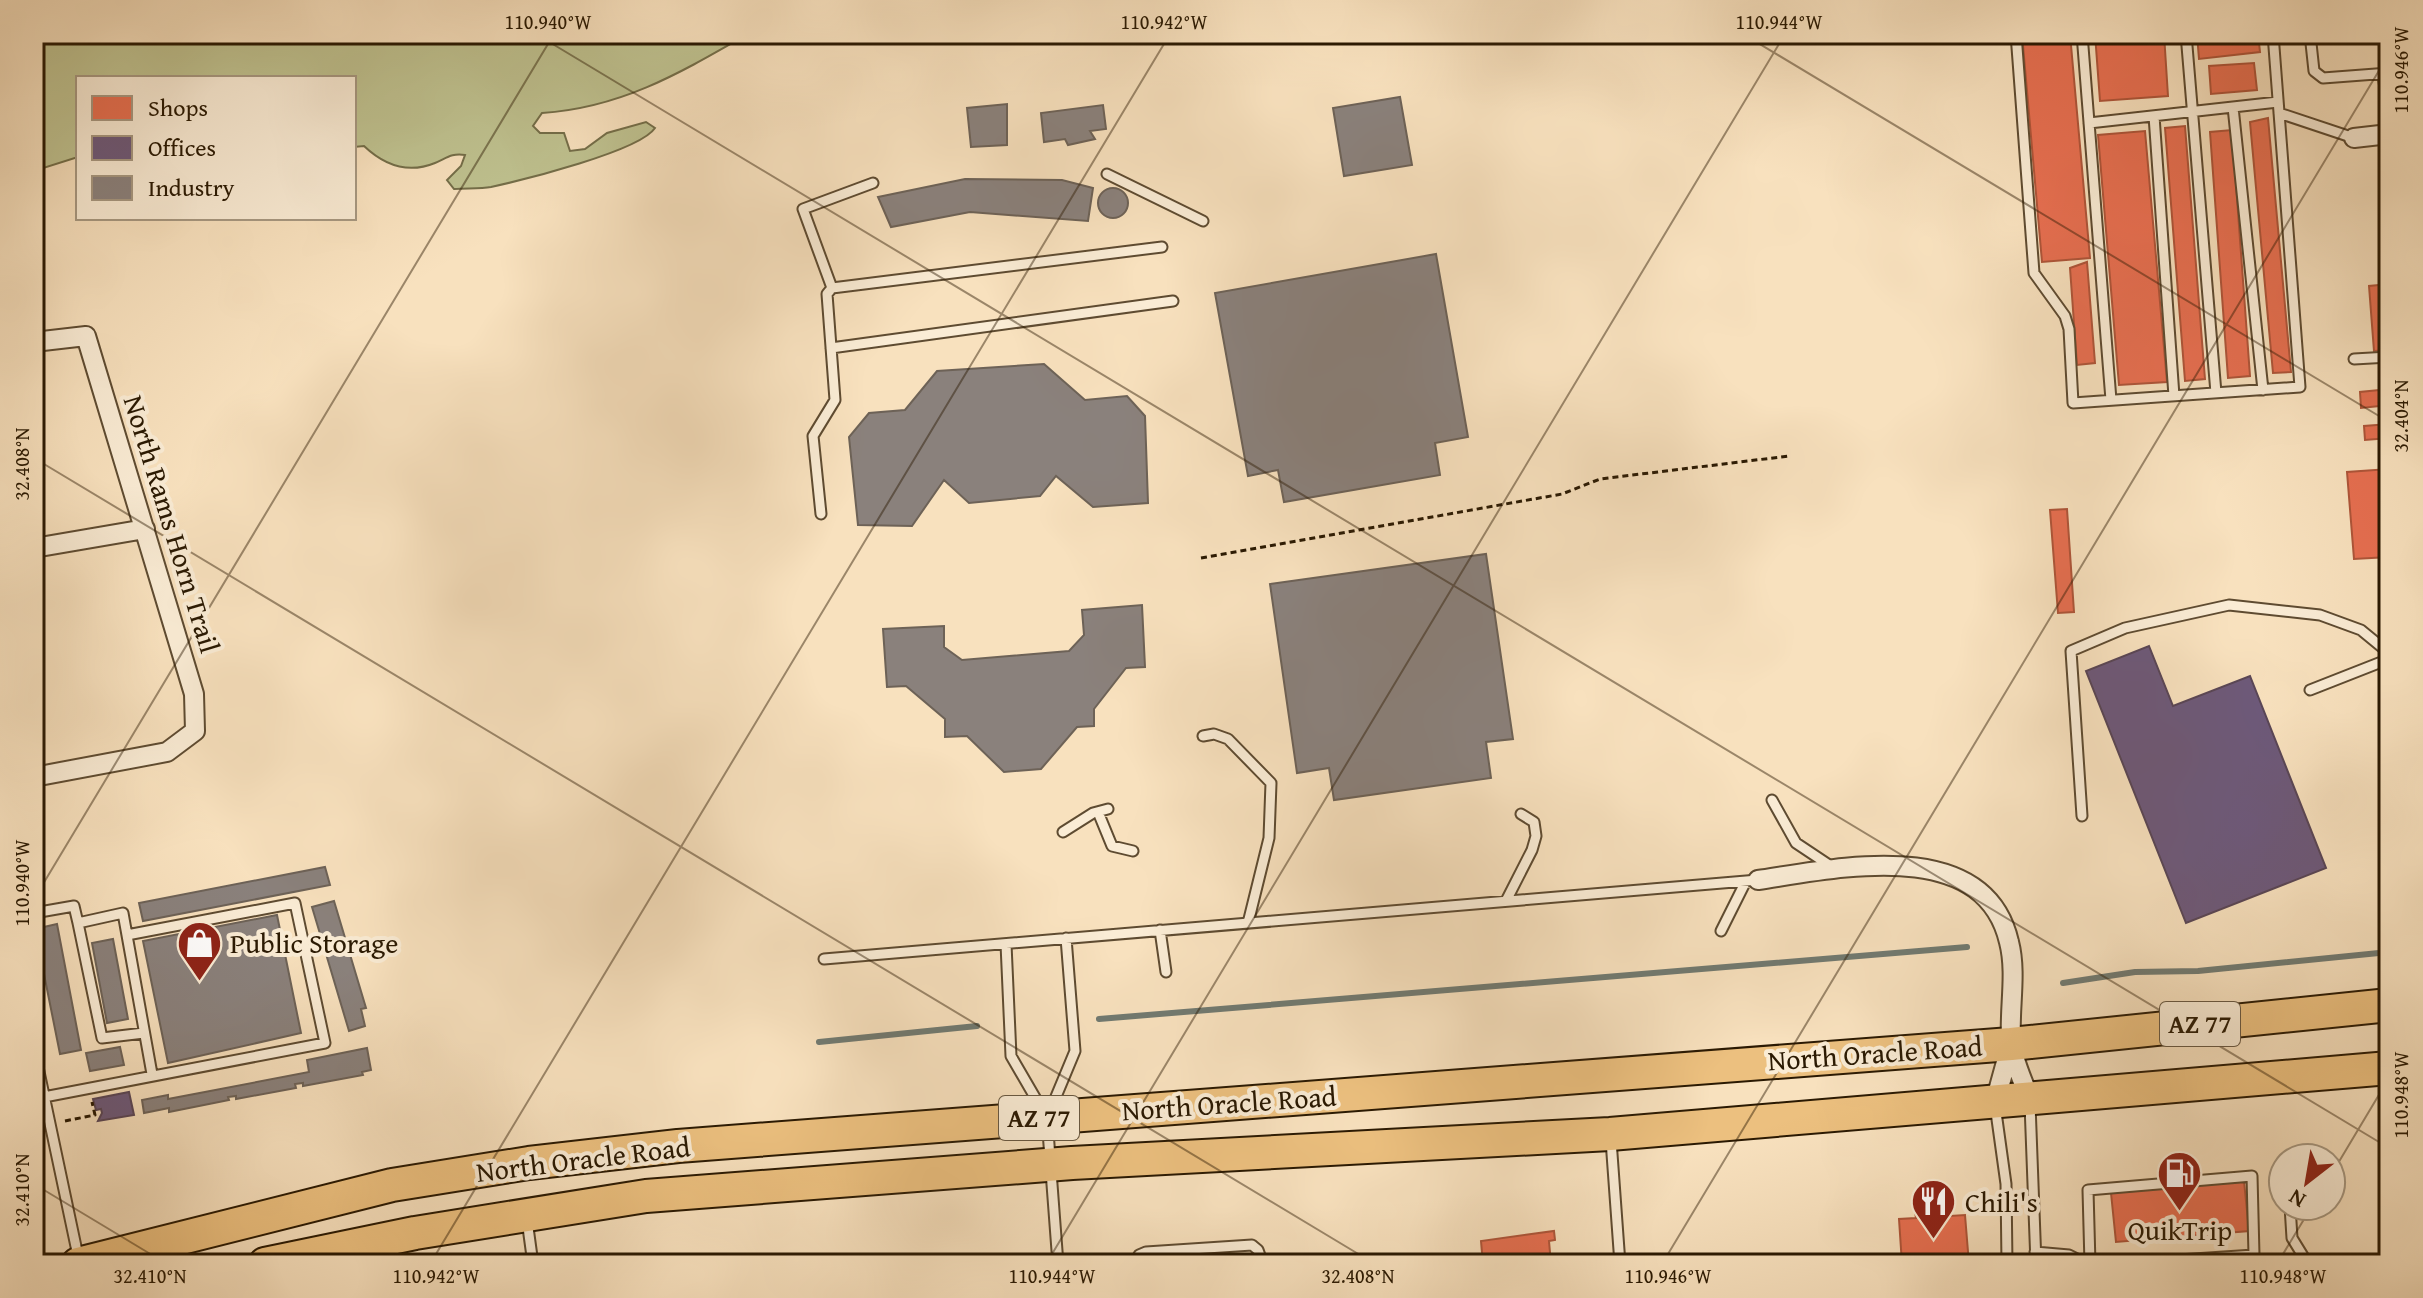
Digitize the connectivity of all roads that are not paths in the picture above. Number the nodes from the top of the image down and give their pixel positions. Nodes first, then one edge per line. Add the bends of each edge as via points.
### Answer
1 (2016, 34) edge
2 (2082, 34) edge
3 (2186, 34) edge
4 (2273, 34) edge
5 (2310, 34) edge
6 (2386, 73) edge
7 (2233, 107) junction
8 (2279, 108) junction
9 (2193, 111) junction
10 (2154, 116) junction
11 (2389, 117) edge
12 (2089, 123) junction
13 (2389, 134) edge
14 (2354, 138) joint
15 (1107, 174) dead end
16 (873, 183) dead end
17 (1203, 221) dead end
18 (1162, 247) dead end
19 (832, 288) junction
20 (1173, 301) dead end
21 (34, 342) edge
22 (831, 348) junction
23 (2389, 357) edge
24 (2354, 359) dead end
25 (2263, 390) junction
26 (2216, 393) junction
27 (2174, 396) junction
28 (2111, 400) junction
29 (821, 514) dead end
30 (145, 529) junction
31 (34, 548) edge
32 (2389, 656) edge
33 (2310, 690) dead end
34 (1203, 736) dead end
35 (34, 777) edge
36 (1772, 800) dead end
37 (1521, 814) dead end
38 (2082, 816) dead end
39 (1063, 832) dead end
40 (1133, 851) dead end
41 (1834, 869) junction
42 (1752, 880) junction
43 (1506, 901) junction
44 (34, 913) edge
45 (78, 923) junction
46 (1248, 923) junction
47 (1160, 930) junction
48 (1721, 931) dead end
49 (127, 935) junction
50 (1066, 938) junction
51 (1006, 944) junction
52 (824, 959) dead end
53 (1166, 972) dead end
54 (2389, 1005) edge
55 (144, 1033) junction
56 (2011, 1044) junction
57 (34, 1048) edge
58 (2389, 1068) edge
59 (152, 1074) junction
60 (44, 1097) junction
61 (2029, 1098) junction
62 (1995, 1102) junction
63 (1047, 1118) junction
64 (1610, 1134) junction
65 (1051, 1165) junction
66 (526, 1215) junction
67 (2291, 1222) edge
68 (2035, 1252) junction
69 (2254, 1259) edge
70 (79, 1264) edge
71 (265, 1264) edge
72 (533, 1264) edge
73 (1058, 1264) edge
74 (1135, 1264) edge
75 (1263, 1264) edge
76 (1620, 1264) edge
77 (2007, 1264) edge
78 (2036, 1264) edge
79 (2089, 1264) edge
80 (2118, 1264) edge
81 (2308, 1264) edge

1 - 28 lane via 2034,273 2069,329 2073,403
2 - 12 lane
3 - 9 lane
4 - 8 lane
5 - 6 lane via 2314,71 2323,78
6 - 11 lane
7 - 8 lane
7 - 9 lane
7 - 25 lane
8 - 14 lane
8 - 25 lane via 2300,387
9 - 10 lane
9 - 26 lane
10 - 12 lane
10 - 27 lane
12 - 28 lane
13 - 14 street
15 - 17 lane
16 - 19 lane via 803,209
18 - 19 lane
19 - 22 lane via 827,294
20 - 22 lane
21 - 30 street, North Rams Horn Trail via 86,336
22 - 29 lane via 835,400 813,436
23 - 24 lane
25 - 26 lane
26 - 27 lane
27 - 28 lane
30 - 31 street
30 - 35 street, North Rams Horn Trail via 194,694 195,731 167,752
32 - 33 lane
32 - 38 lane via 2361,630 2320,615 2229,605 2125,628 2071,651
34 - 46 lane via 1228,739 1271,783 1269,838
36 - 41 lane via 1796,843
37 - 43 lane via 1534,822 1536,836
39 - 40 lane via 1103,810 1112,846
41 - 42 street
41 - 56 street via 1932,868 1971,883 1997,908 2010,944
42 - 43 lane
42 - 48 lane
43 - 46 lane
44 - 45 lane via 74,906
45 - 49 lane via 123,913
45 - 55 lane via 102,1038
46 - 47 lane
47 - 50 lane
47 - 53 lane
49 - 55 lane
49 - 59 lane via 295,903 325,1043
50 - 51 lane
50 - 63 lane via 1075,1051
51 - 52 lane
51 - 63 lane via 1011,1056
54 - 56 highway, North Oracle Road / AZ 77
55 - 59 lane
56 - 61 street
56 - 62 street
56 - 63 highway, North Oracle Road / AZ 77
57 - 60 lane
58 - 61 highway, North Oracle Road / AZ 77
59 - 60 lane
60 - 70 lane
61 - 62 highway, North Oracle Road / AZ 77
61 - 68 lane
62 - 64 highway, North Oracle Road / AZ 77
62 - 77 lane via 2006,1184
63 - 65 lane
63 - 70 highway, North Oracle Road / AZ 77 via 678,1146 529,1163 392,1185
64 - 65 highway, North Oracle Road / AZ 77
64 - 76 lane
65 - 66 highway, North Oracle Road / AZ 77 via 646,1196
65 - 73 lane
66 - 71 highway, North Oracle Road / AZ 77
66 - 72 lane
67 - 81 lane via 2292,1238
68 - 78 lane
68 - 79 lane via 2069,1255
69 - 79 lane via 2252,1176 2088,1190
69 - 80 lane
74 - 75 lane via 1146,1252 1252,1245

